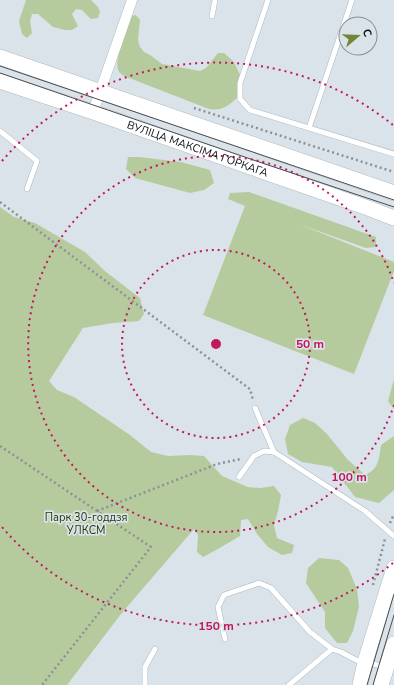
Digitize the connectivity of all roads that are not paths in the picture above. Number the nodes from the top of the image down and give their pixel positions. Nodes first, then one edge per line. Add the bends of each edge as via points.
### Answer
1 (132, 0) edge
2 (215, 0) edge
3 (268, 0) edge
4 (352, 0) edge
5 (212, 16) dead end
6 (0, 57) edge
7 (0, 81) edge
8 (100, 91) junction
9 (93, 112) junction
10 (309, 128) junction
11 (0, 131) edge
12 (394, 154) edge
13 (26, 189) dead end
14 (394, 193) edge
15 (394, 218) edge
16 (255, 408) road end
17 (274, 452) junction
18 (239, 477) dead end
19 (394, 536) edge
20 (394, 568) edge
21 (225, 639) dead end
22 (394, 644) edge
23 (156, 649) dead end
24 (332, 649) junction
25 (365, 662) junction
26 (387, 668) junction
27 (145, 685) edge
28 (290, 685) edge
29 (360, 685) edge
30 (381, 685) edge

1 - 8 street
2 - 5 lane
3 - 10 lane via 240,83 240,99 250,110
4 - 10 lane
6 - 8 main road, ВУЛІЦА МАКСІМА ГОРКАГА
7 - 9 main road, ВУЛІЦА МАКСІМА ГОРКАГА
8 - 9 street
8 - 14 main road, ВУЛІЦА МАКСІМА ГОРКАГА
9 - 15 main road, ВУЛІЦА МАКСІМА ГОРКАГА
10 - 12 lane
11 - 13 lane via 37,161
16 - 17 lane
17 - 18 lane via 264,451 254,456
17 - 19 lane via 365,511
20 - 25 main road
21 - 24 lane via 218,607 224,595 259,583 271,588 310,632
22 - 26 main road
23 - 27 lane via 145,666
24 - 25 lane
24 - 28 lane
25 - 26 lane
25 - 29 main road
26 - 30 main road

